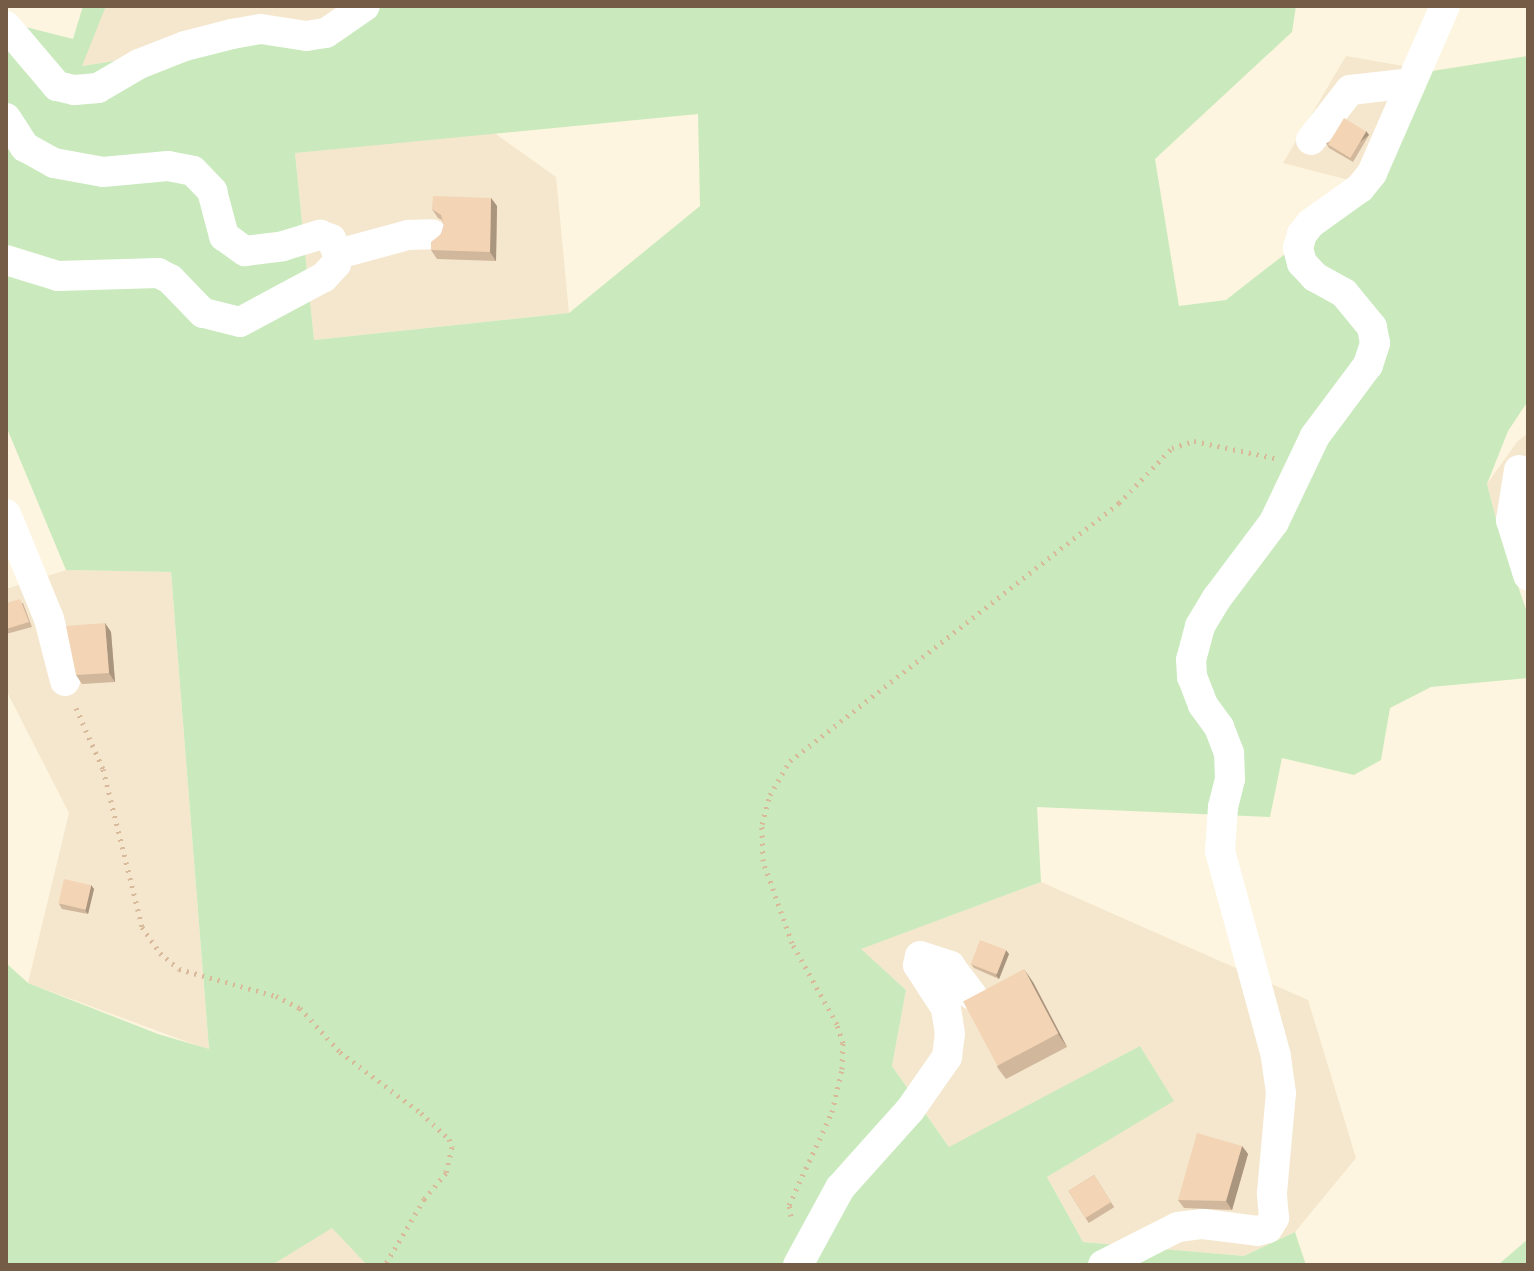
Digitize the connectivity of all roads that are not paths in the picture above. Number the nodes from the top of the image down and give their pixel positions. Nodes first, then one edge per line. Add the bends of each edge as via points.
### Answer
1 (365, 6) edge
2 (1445, 6) edge
3 (6, 26) edge
4 (1411, 83) junction
5 (6, 118) edge
6 (1311, 140) dead end
7 (432, 234) dead end
8 (338, 254) junction
9 (6, 260) edge
10 (1519, 470) dead end
11 (6, 514) edge
12 (1528, 575) edge
13 (65, 681) road end
14 (972, 995) edge
15 (802, 1256) edge
16 (1103, 1265) edge

1 - 3 street via 326,33 306,36 261,29 232,34 139,64 98,88 75,90 57,86
2 - 4 street
4 - 6 street via 1350,90
4 - 16 street via 1372,173 1311,223 1298,248 1302,263 1359,308 1372,327 1375,343 1368,365 1315,436 1274,522 1200,626 1191,660 1203,705 1229,753 1220,851 1276,1056 1281,1093 1274,1218 1258,1231 1203,1224 1178,1227
5 - 8 street via 25,147 54,163 103,172 168,166 193,171 212,191 224,236 245,251 320,235 331,239
7 - 8 street via 408,235
8 - 9 street via 324,277 240,322 203,313 158,273 58,276
10 - 12 street via 1511,520
11 - 13 street via 49,619
14 - 15 street via 950,966 920,956 918,965 946,1008 947,1057 910,1110 840,1188

